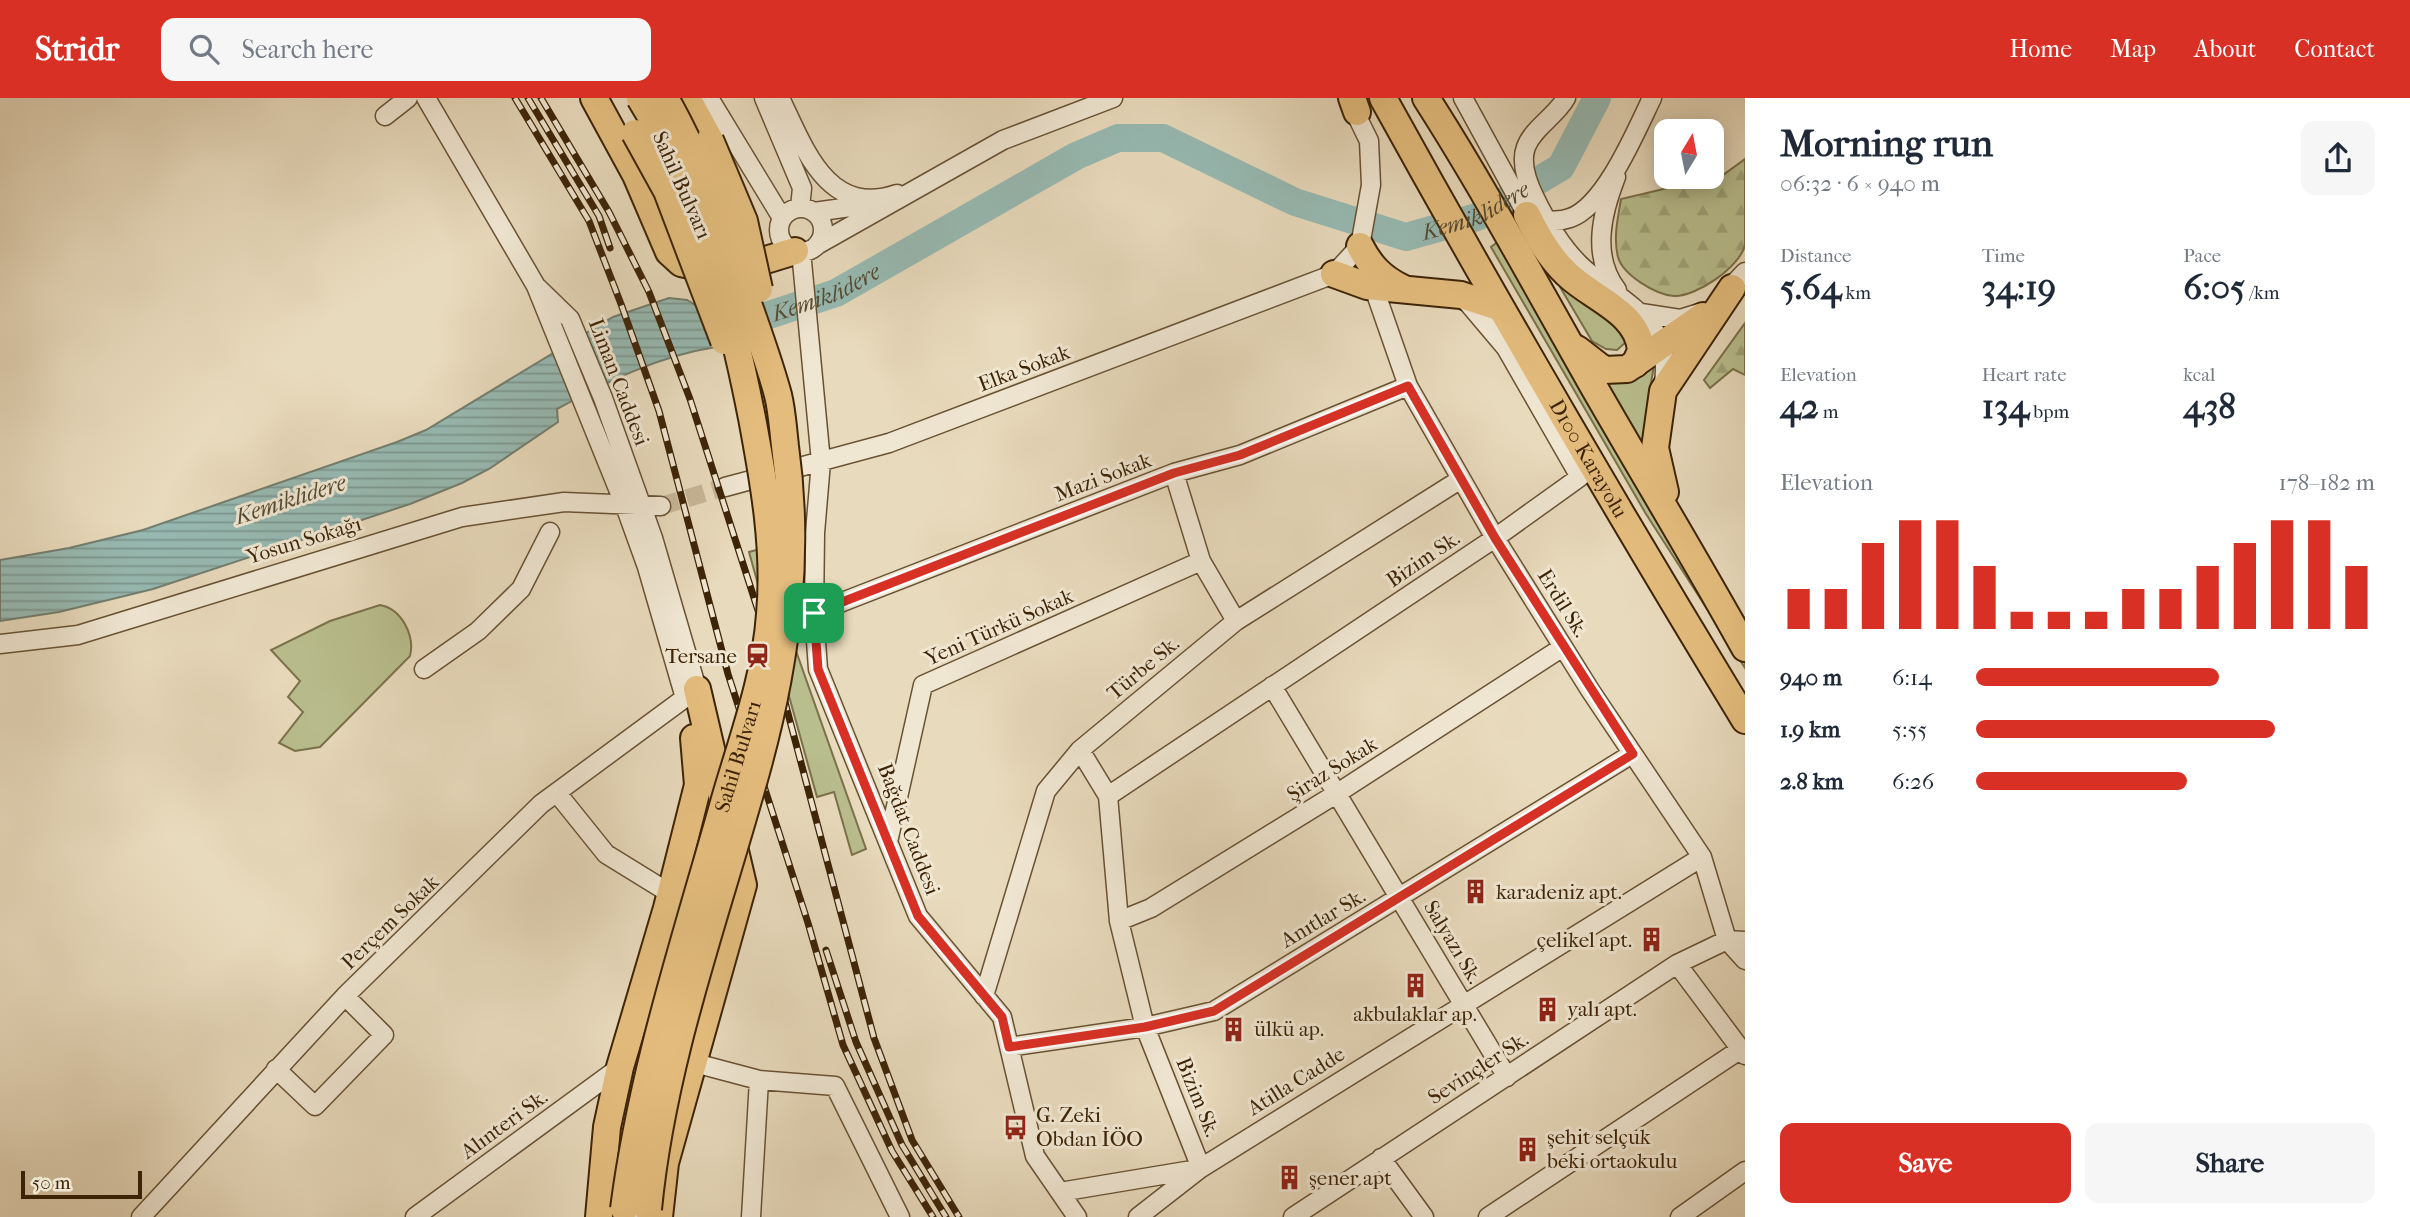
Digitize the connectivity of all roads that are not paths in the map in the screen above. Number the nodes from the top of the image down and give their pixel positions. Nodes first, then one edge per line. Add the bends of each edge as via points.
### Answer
1 (408, 98) edge
2 (426, 98) edge
3 (594, 98) edge
4 (615, 98) edge
5 (640, 98) edge
6 (665, 98) edge
7 (687, 98) edge
8 (709, 98) edge
9 (764, 98) edge
10 (780, 98) edge
11 (1113, 98) edge
12 (1383, 98) edge
13 (1426, 98) edge
14 (1463, 98) edge
15 (1566, 98) edge
16 (1652, 98) edge
17 (1352, 103) edge
18 (385, 117) dead end
19 (1525, 154) junction
20 (1497, 156) junction
21 (1623, 160) junction
22 (920, 186) junction
23 (807, 210) junction
24 (782, 218) junction
25 (1537, 218) junction
26 (1360, 246) junction
27 (804, 255) junction
28 (1334, 274) junction
29 (1532, 279) junction
30 (1738, 280) edge
31 (536, 286) junction
32 (1367, 286) junction
33 (1405, 290) junction
34 (1461, 295) junction
35 (1621, 296) junction
36 (1498, 307) junction
37 (1641, 313) junction
38 (1661, 348) junction
39 (1635, 364) junction
40 (1408, 386) junction
41 (1662, 391) junction
42 (778, 397) junction
43 (748, 400) junction
44 (821, 461) junction
45 (1174, 473) junction
46 (1461, 479) junction
47 (725, 487) tunnel mouth
48 (633, 506) junction
49 (661, 506) tunnel mouth
50 (550, 532) dead end
51 (1495, 538) junction
52 (1685, 538) junction
53 (1201, 561) junction
54 (814, 613) junction
55 (1236, 621) junction
56 (0, 644) edge
57 (1563, 647) junction
58 (1745, 648) edge
59 (424, 669) dead end
60 (1272, 687) junction
61 (691, 694) junction
62 (1745, 720) edge
63 (1080, 750) junction
64 (1633, 754) junction
65 (557, 793) junction
66 (1336, 794) junction
67 (1108, 796) junction
68 (888, 842) junction
69 (1702, 857) junction
70 (670, 896) junction
71 (1399, 898) junction
72 (734, 921) junction
73 (1119, 921) junction
74 (1736, 941) edge
75 (1745, 960) edge
76 (1676, 964) junction
77 (345, 996) junction
78 (984, 996) junction
79 (1463, 1003) junction
80 (1145, 1027) junction
81 (1009, 1047) junction
82 (1743, 1052) edge
83 (691, 1062) junction
84 (620, 1067) junction
85 (276, 1069) junction
86 (1507, 1077) junction
87 (759, 1080) junction
88 (1381, 1158) junction
89 (1201, 1168) junction
90 (1745, 1171) edge
91 (1060, 1192) junction
92 (641, 1214) edge
93 (141, 1217) edge
94 (415, 1217) edge
95 (599, 1217) edge
96 (751, 1217) edge
97 (900, 1217) edge
98 (1077, 1217) edge
99 (1138, 1217) edge
100 (1293, 1217) edge
101 (1424, 1217) edge
102 (1488, 1217) edge
103 (1679, 1217) edge

1 - 18 street
2 - 31 street, Liman Caddesi
3 - 27 highway via 636,175 669,252 681,263 708,269
4 - 43 highway, bridge via 667,191
5 - 43 highway, Sahil Bulvarı, bridge via 678,170 707,240 728,305
6 - 42 highway, Sahil Bulvarı, bridge via 725,228
7 - 42 highway, bridge via 744,221 776,361
8 - 24 street
9 - 23 street via 792,158
10 - 22 street via 811,160 837,189 873,198
11 - 22 street via 1003,140
12 - 36 highway, D100 Karayolu
13 - 29 highway, D100 Karayolu
14 - 20 street
15 - 19 street via 1531,139
16 - 21 street
17 - 26 street via 1369,141 1371,185
19 - 20 street
19 - 25 street
20 - 25 street
21 - 25 street via 1581,212 1560,221
21 - 35 street via 1601,240 1605,269
22 - 23 street via 881,203
22 - 27 street
23 - 24 street
23 - 27 street via 822,224 821,239
24 - 27 street via 780,238
25 - 35 street via 1577,262
25 - 39 highway via 1558,265 1633,326 1641,343
26 - 28 street
26 - 33 highway via 1385,279
27 - 44 street, Bağdat Caddesi
28 - 32 highway
28 - 44 street, Elka Sokak via 889,443
29 - 39 highway via 1585,358 1604,370
29 - 52 highway, D100 Karayolu
30 - 37 street via 1702,311 1686,318
30 - 38 highway via 1697,321
30 - 41 highway
31 - 48 street, Liman Caddesi via 584,411
31 - 48 street, Liman Caddesi via 570,319 603,398
32 - 33 highway
32 - 40 street, Erdil Sk. via 1376,295
33 - 34 highway
34 - 36 highway
34 - 51 street, Bizim Sk. via 1506,348 1580,477
35 - 37 street
36 - 62 highway, D100 Karayolu
37 - 38 street
38 - 39 highway
38 - 41 street
40 - 45 street, Mazi Sokak via 1240,455
40 - 46 street, Erdil Sk.
41 - 52 highway via 1657,459 1666,495
42 - 92 highway, Sahil Bulvarı, bridge via 793,542 780,669 760,758 672,1066
43 - 92 highway, Sahil Bulvarı, bridge via 766,507 771,615 731,778 643,1091
44 - 47 street, Elka Sokak
44 - 54 street, Bağdat Caddesi
45 - 53 street
45 - 54 street, Mazi Sokak
46 - 51 street, Erdil Sk.
46 - 55 street, Türbe Sk.
48 - 49 street
48 - 56 street, Yosun Sokağı via 564,502 462,517 78,635
48 - 61 street, Liman Caddesi
50 - 59 street via 521,589 478,631
51 - 57 street, Erdil Sk.
51 - 60 street, Bizim Sk.
52 - 58 highway, D100 Karayolu
53 - 55 street
53 - 68 street, Yeni Türkü Sokak via 923,685
54 - 68 street, Bağdat Caddesi via 818,669
55 - 63 street, Türbe Sk.
57 - 64 street, Erdil Sk.
57 - 66 street, Şiraz Sokak
60 - 66 street, Salyazı Sk.
60 - 67 street, Bizim Sk.
61 - 65 street, Perçem Sokak
61 - 70 highway via 698,785
61 - 72 highway via 743,885
63 - 67 street, Bizim Sk.
63 - 78 street, Türbe Sk. via 1046,791
64 - 69 street, Erdil Sk.
64 - 71 street, Anıtlar Sk.
65 - 70 street via 606,854
65 - 77 street, Perçem Sokak
66 - 71 street, Salyazı Sk.
66 - 73 street, Şiraz Sokak via 1151,908
67 - 73 street, Bizim Sk.
68 - 78 street, Bağdat Caddesi via 918,916
69 - 74 street, Erdil Sk.
69 - 79 street, Atilla Cadde
70 - 72 street
70 - 84 highway
71 - 79 street, Salyazı Sk.
71 - 80 street, Anıtlar Sk. via 1214,1011
72 - 83 highway
73 - 80 street, Bizim Sk.
74 - 75 street
74 - 76 street, Sevinçler Sk.
76 - 82 street
76 - 86 street, Sevinçler Sk.
77 - 85 street, Perçem Sokak
77 - 85 street via 383,1035 314,1105
78 - 81 street, Bağdat Caddesi via 1002,1017
79 - 86 street, Salyazı Sk.
79 - 89 street, Atilla Cadde
80 - 81 street, Anıtlar Sk.
80 - 89 street, Bizim Sk.
81 - 91 street, Bağdat Caddesi via 1035,1156
82 - 102 street
83 - 87 street
83 - 92 highway via 665,1163
84 - 94 street, Alınteri Sk.
84 - 95 highway via 607,1127
85 - 93 street, Perçem Sokak
86 - 88 street, Sevinçler Sk.
87 - 96 street
87 - 97 street via 835,1086
88 - 100 street, Sevinçler Sk.
88 - 101 street
89 - 91 street, Atilla Cadde
89 - 99 street, Atilla Cadde
90 - 103 street
91 - 98 street, Bağdat Caddesi

